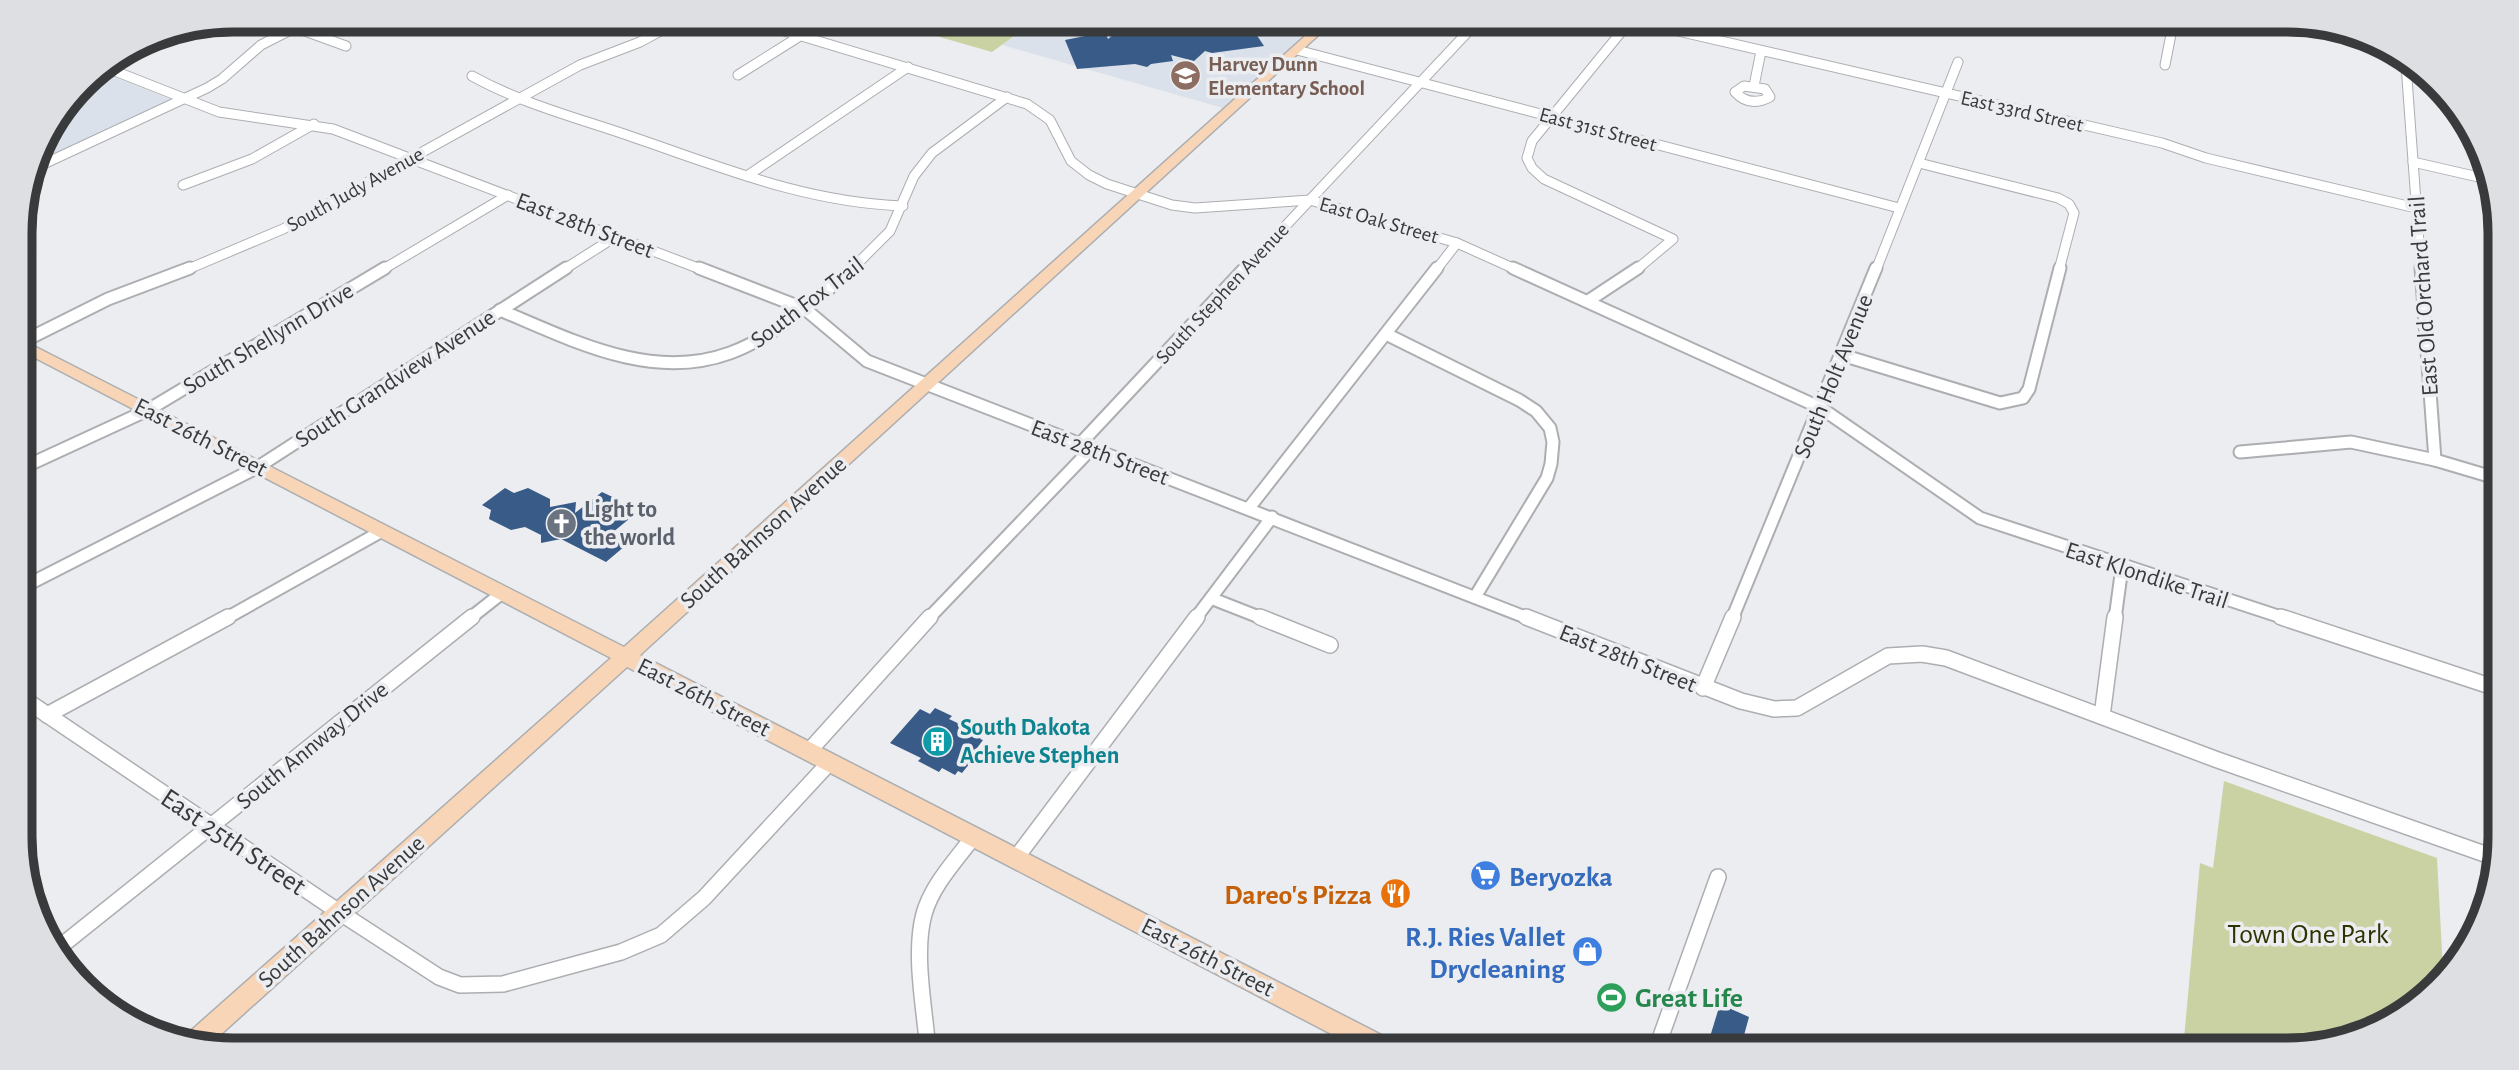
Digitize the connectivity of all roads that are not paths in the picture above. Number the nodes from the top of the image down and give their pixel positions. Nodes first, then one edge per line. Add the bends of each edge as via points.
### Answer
1 (286, 32) edge
2 (308, 32) edge
3 (658, 32) edge
4 (787, 32) edge
5 (1317, 32) edge
6 (1468, 32) edge
7 (1620, 32) edge
8 (1680, 32) edge
9 (2171, 32) edge
10 (800, 36) junction
11 (346, 46) dead end
12 (1297, 50) junction
13 (1762, 51) junction
14 (1958, 62) dead end
15 (2165, 65) dead end
16 (908, 67) junction
17 (114, 71) edge
18 (2406, 71) edge
19 (738, 75) dead end
20 (472, 76) dead end
21 (1421, 83) junction
22 (1754, 86) dead end
23 (1945, 93) junction
24 (1007, 97) junction
25 (519, 98) junction
26 (185, 99) junction
27 (1554, 118) junction
28 (314, 124) junction
29 (412, 158) junction
30 (2413, 162) junction
31 (1919, 163) junction
32 (44, 164) edge
33 (747, 176) junction
34 (2480, 177) edge
35 (183, 185) dead end
36 (508, 195) junction
37 (1136, 195) junction
38 (1310, 200) junction
39 (903, 206) junction
40 (1899, 208) junction
41 (2416, 208) junction
42 (615, 237) junction
43 (1457, 243) junction
44 (1588, 301) junction
45 (804, 309) junction
46 (500, 310) junction
47 (1386, 334) junction
48 (32, 337) edge
49 (32, 349) edge
50 (1842, 355) junction
51 (926, 385) junction
52 (1821, 408) junction
53 (148, 410) junction
54 (1086, 447) junction
55 (2240, 452) dead end
56 (2435, 460) junction
57 (32, 463) edge
58 (258, 467) junction
59 (2488, 476) edge
60 (1249, 508) junction
61 (1272, 517) junction
62 (382, 530) junction
63 (2122, 566) junction
64 (32, 582) edge
65 (502, 593) junction
66 (1475, 597) junction
67 (1213, 598) junction
68 (1330, 645) dead end
69 (624, 656) junction
70 (2488, 686) edge
71 (1703, 688) junction
72 (32, 704) edge
73 (47, 715) junction
74 (2102, 716) junction
75 (809, 751) junction
76 (830, 762) junction
77 (212, 826) junction
78 (974, 836) junction
79 (2486, 855) edge
80 (1016, 858) junction
81 (1717, 877) dead end
82 (339, 912) junction
83 (63, 945) edge
84 (202, 1036) edge
85 (927, 1038) edge
86 (1364, 1038) edge
87 (1661, 1038) edge

1 - 26 street via 261,45 222,79
2 - 11 street
3 - 25 street, South Judy Avenue via 580,65
4 - 10 street, East Oak Street
5 - 12 street, South Bahnson Avenue
6 - 21 street, South Stephen Avenue
7 - 27 street
8 - 13 street, East 33rd Street
9 - 15 street
10 - 16 street, East Oak Street
10 - 19 street
12 - 21 street, East 31st Street
12 - 37 street, South Bahnson Avenue
13 - 22 street
13 - 23 street, East 33rd Street
14 - 23 street, South Holt Avenue
16 - 24 street, East Oak Street
16 - 33 street
17 - 26 street, East 28th Street
18 - 30 street, East Old Orchard Trail
20 - 25 street
21 - 27 street, East 31st Street
21 - 38 street, South Stephen Avenue
23 - 31 street, South Holt Avenue
23 - 41 street, East 33rd Street
24 - 37 street, East Oak Street via 1044,113 1079,169
24 - 39 street, South Fox Trail via 926,159 909,184
25 - 29 street, South Judy Avenue
25 - 33 street
26 - 28 street, East 28th Street via 219,112
26 - 32 street
27 - 40 street, East 31st Street
27 - 44 street via 1529,149 1532,168 1544,179 1673,239 1631,274
28 - 29 street, East 28th Street
28 - 35 street via 252,159
29 - 36 street, East 28th Street
29 - 48 street, South Judy Avenue via 270,235 114,296
30 - 34 street
30 - 41 street, East Old Orchard Trail
31 - 40 street, South Holt Avenue
31 - 50 street via 2058,198 2072,207 2029,389 2023,398 2000,403
33 - 39 street via 834,202
36 - 42 street, East 28th Street
36 - 53 street, South Shellynn Drive
37 - 38 street, East Oak Street via 1195,208
37 - 51 street, South Bahnson Avenue
38 - 43 street, East Oak Street
38 - 54 street, South Stephen Avenue
39 - 45 street, South Fox Trail via 867,258
40 - 50 street, South Holt Avenue
41 - 56 street, East Old Orchard Trail
42 - 45 street, East 28th Street
42 - 46 street, South Grandview Avenue
43 - 44 street, East Oak Street
43 - 47 street
44 - 52 street, East Oak Street
45 - 46 street, South Fox Trail via 741,350 704,362 664,366 616,358
45 - 51 street, East 28th Street via 867,360
46 - 58 street, South Grandview Avenue
47 - 60 street
47 - 66 street via 1525,402 1546,420 1553,439 1554,456 1546,478
49 - 53 street, East 26th Street
50 - 52 street, South Holt Avenue
51 - 54 street, East 28th Street
51 - 69 street, South Bahnson Avenue
52 - 63 street, East Klondike Trail via 1980,518
52 - 71 street, South Holt Avenue
53 - 57 street, South Shellynn Drive
53 - 58 street, East 26th Street
54 - 60 street, East 28th Street
54 - 75 street, South Stephen Avenue
55 - 56 street via 2351,442
56 - 59 street
58 - 62 street, East 26th Street
58 - 64 street, South Grandview Avenue
60 - 61 street, East 28th Street
61 - 66 street, East 28th Street
61 - 67 street
62 - 65 street, East 26th Street
62 - 73 street
63 - 70 street, East Klondike Trail
63 - 74 street
65 - 69 street, East 26th Street
65 - 77 street, South Annway Drive
66 - 71 street, East 28th Street
67 - 68 street
67 - 80 street
69 - 75 street, East 26th Street
69 - 82 street, South Bahnson Avenue
71 - 74 street, East 28th Street via 1774,710 1796,709 1832,691 1876,659 1920,653 1946,658
72 - 73 street, East 25th Street
73 - 77 street, East 25th Street
74 - 79 street, East 28th Street
75 - 76 street, East 26th Street
76 - 78 street, East 26th Street
76 - 82 street, East 25th Street via 691,911 661,935 621,952 503,984 460,985 439,978
77 - 82 street, East 25th Street
77 - 83 street, South Annway Drive
78 - 80 street, East 26th Street
78 - 85 street via 924,916
80 - 86 street, East 26th Street
81 - 87 street
82 - 84 street, South Bahnson Avenue

